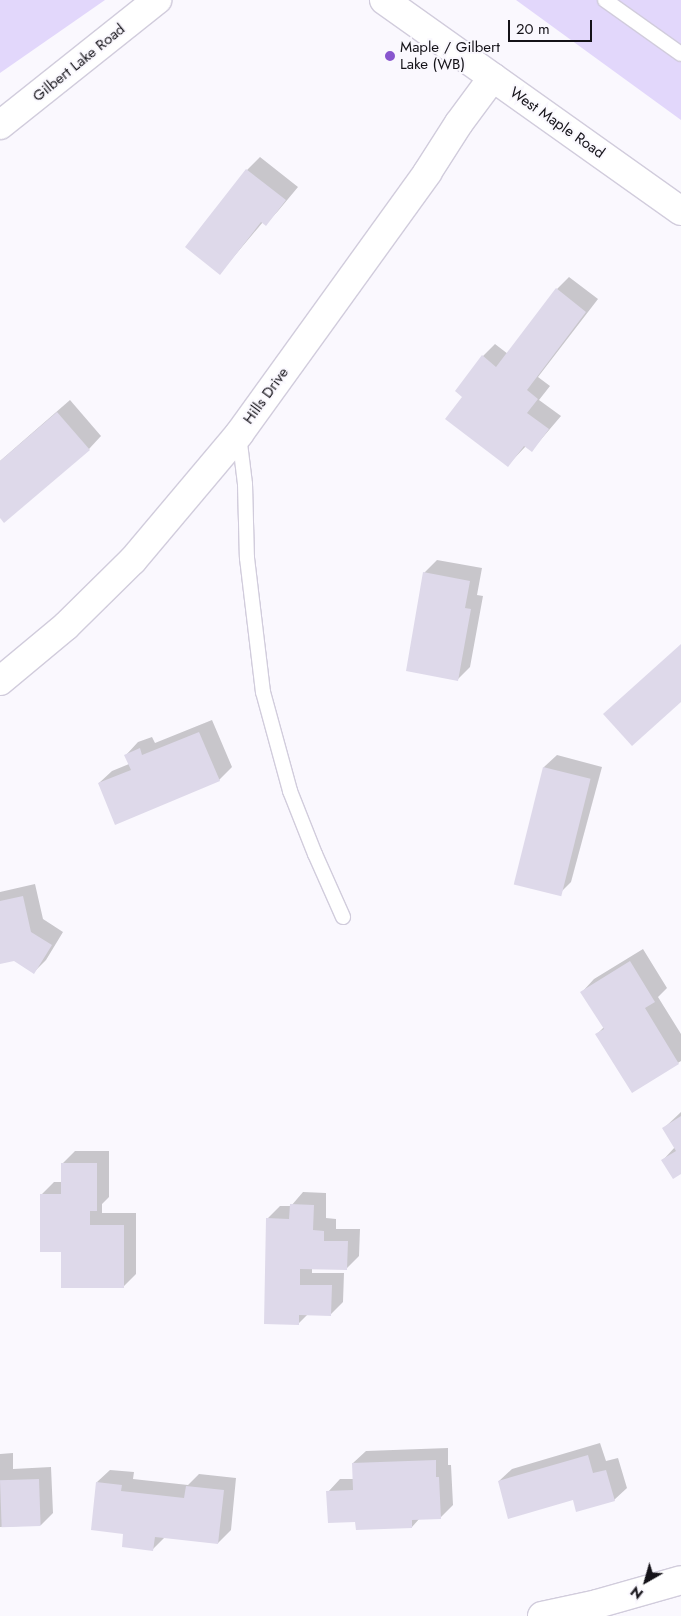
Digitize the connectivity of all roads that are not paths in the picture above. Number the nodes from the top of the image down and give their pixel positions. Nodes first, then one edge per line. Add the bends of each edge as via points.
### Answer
1 (157, 0) edge
2 (384, 0) edge
3 (606, 0) edge
4 (681, 54) edge
5 (492, 77) junction
6 (0, 125) edge
7 (681, 211) edge
8 (238, 434) junction
9 (0, 681) edge
10 (343, 917) dead end
11 (681, 1580) edge
12 (602, 1610) edge
13 (542, 1616) edge

1 - 6 street, Gilbert Lake Road
2 - 5 street, West Maple Road
3 - 4 lane
5 - 7 street, West Maple Road
5 - 8 street, Hills Drive via 427,173
8 - 9 street, Hills Drive via 132,560 66,626
8 - 10 lane via 245,484 247,558 263,692 290,791
11 - 12 street
12 - 13 street

